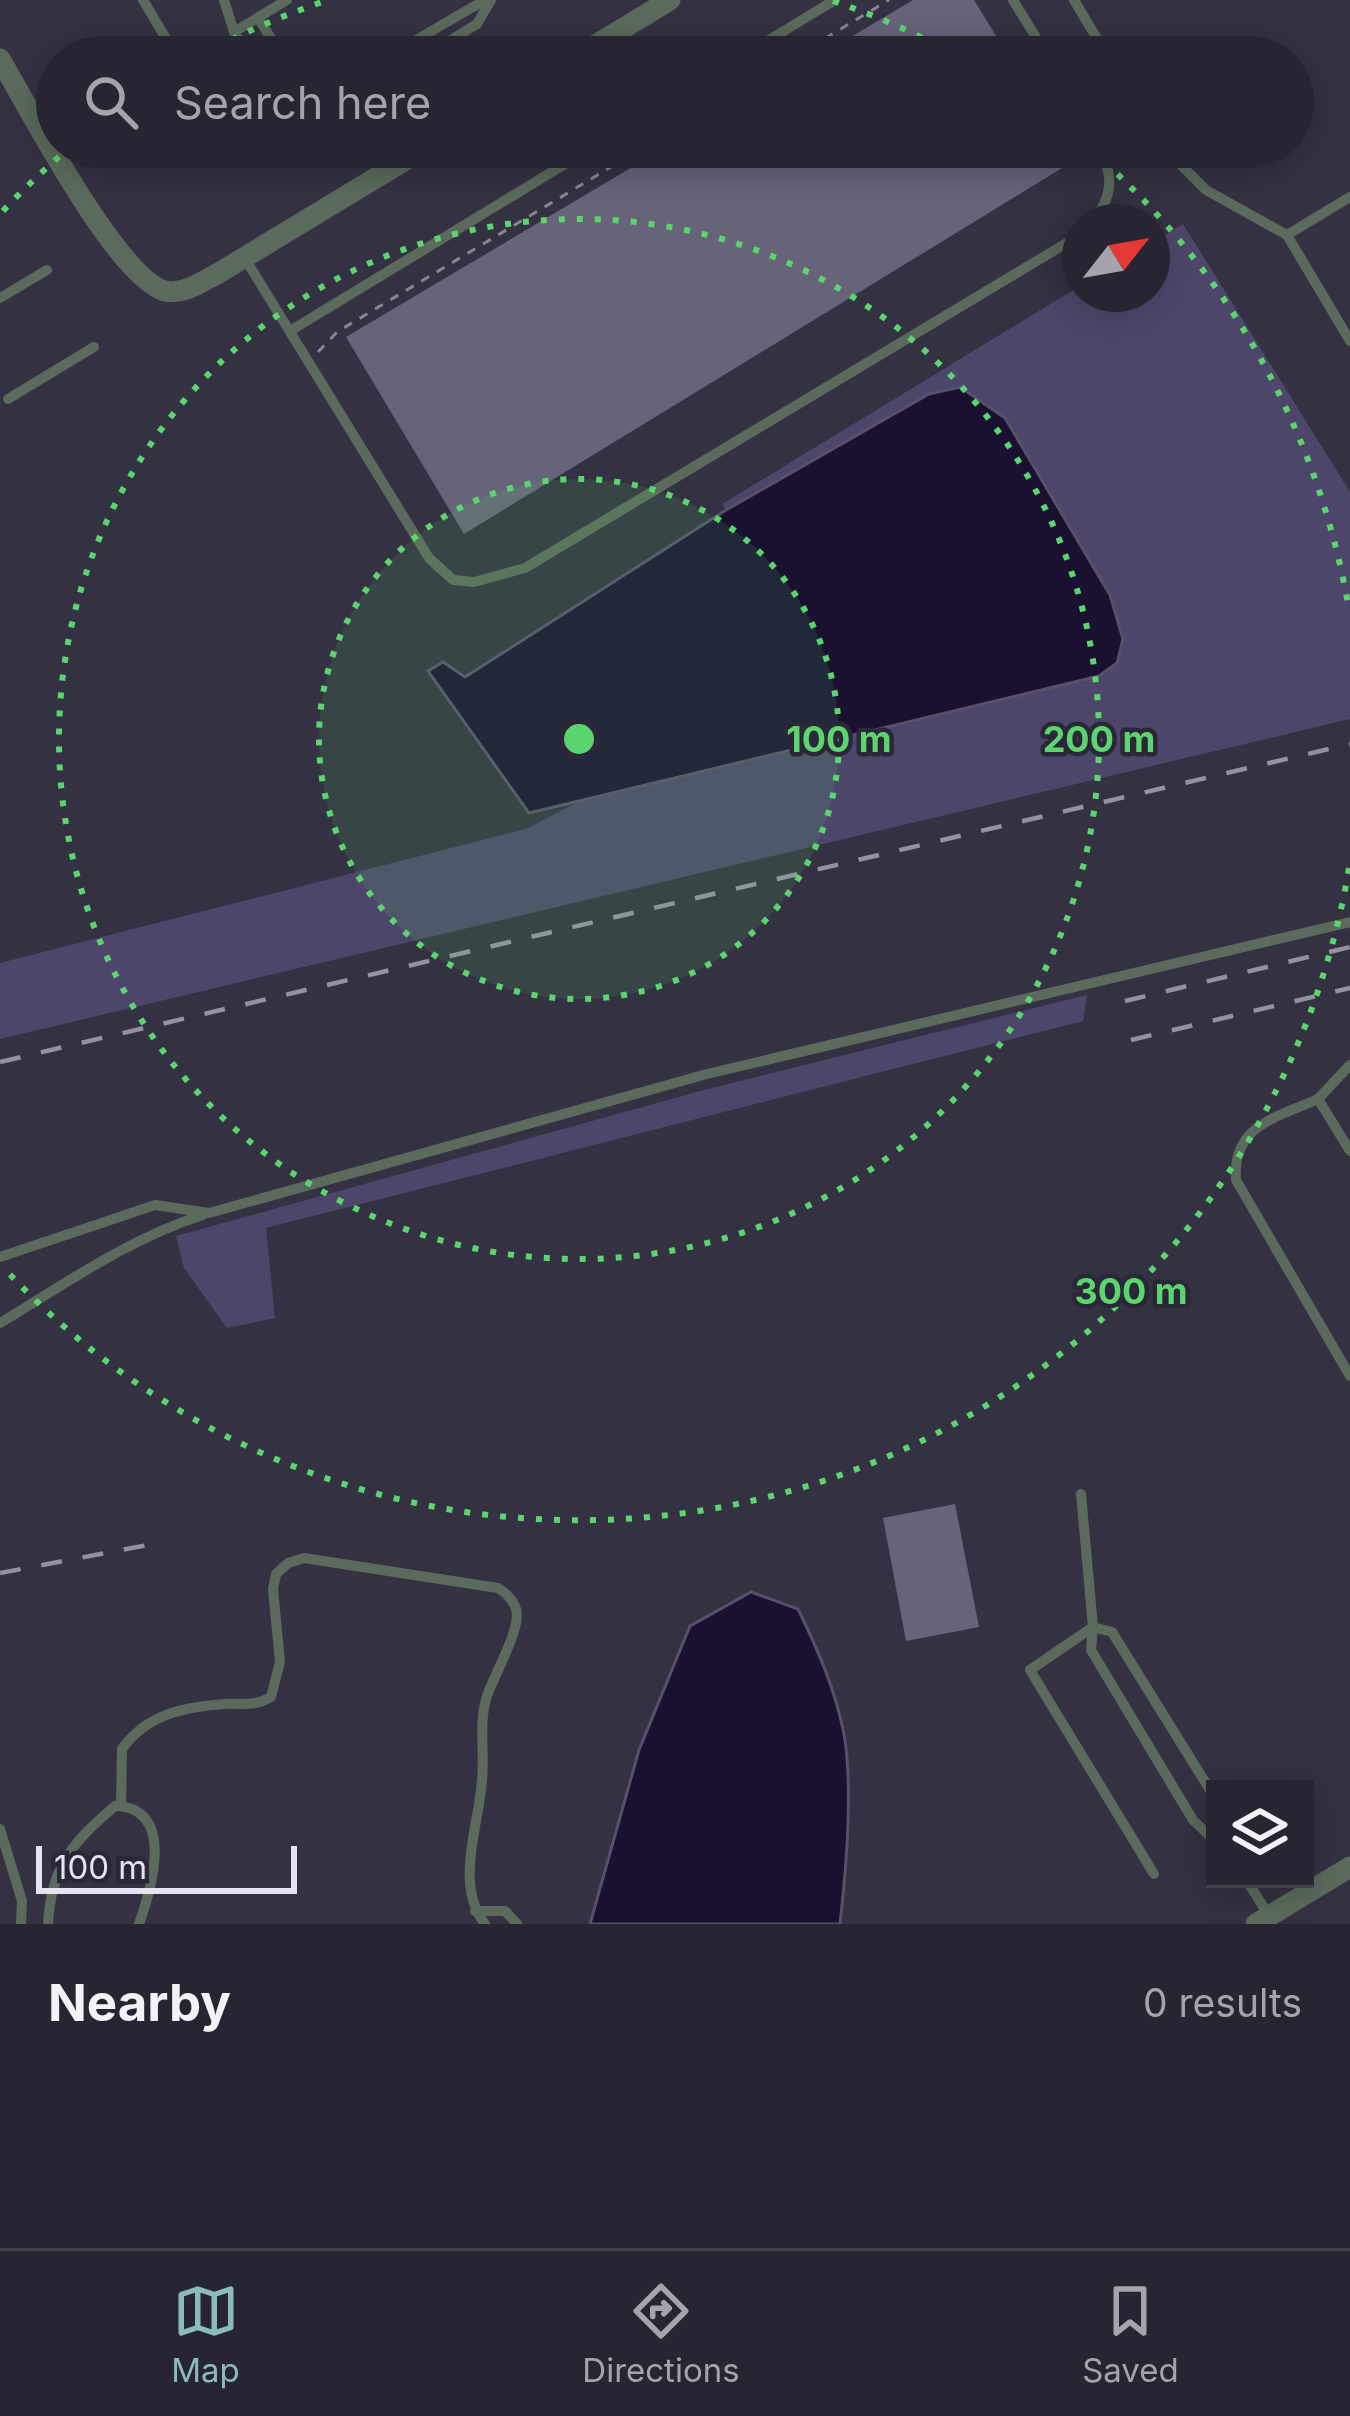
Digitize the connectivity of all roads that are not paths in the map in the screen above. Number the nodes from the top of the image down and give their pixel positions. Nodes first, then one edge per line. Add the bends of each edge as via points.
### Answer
1 (142, 0) edge
2 (224, 0) edge
3 (287, 0) edge
4 (488, 0) edge
5 (670, 0) edge
6 (836, 0) edge
7 (1013, 0) edge
8 (1074, 0) edge
9 (258, 18) junction
10 (235, 32) junction
11 (164, 36) edge
12 (237, 36) edge
13 (270, 36) edge
14 (424, 36) edge
15 (457, 36) edge
16 (611, 36) edge
17 (777, 36) edge
18 (1035, 36) edge
19 (1095, 36) edge
20 (0, 58) edge
21 (36, 117) edge
22 (67, 168) edge
23 (392, 168) edge
24 (558, 168) edge
25 (1109, 168) edge
26 (1184, 168) edge
27 (1350, 196) edge
28 (1106, 204) edge
29 (1287, 236) junction
30 (1062, 247) edge
31 (244, 257) junction
32 (46, 270) dead end
33 (0, 298) edge
34 (290, 331) junction
35 (1350, 341) edge
36 (94, 347) dead end
37 (8, 399) dead end
38 (1350, 922) edge
39 (1350, 1065) edge
40 (1318, 1099) junction
41 (1350, 1151) edge
42 (209, 1213) junction
43 (0, 1257) edge
44 (0, 1323) edge
45 (1350, 1376) edge
46 (1081, 1493) dead end
47 (1093, 1627) junction
48 (1206, 1783) edge
49 (121, 1806) junction
50 (0, 1829) edge
51 (1206, 1832) edge
52 (1350, 1867) edge
53 (1154, 1874) dead end
54 (1250, 1888) edge
55 (475, 1911) junction
56 (1262, 1920) edge
57 (21, 1924) edge
58 (48, 1924) edge
59 (139, 1924) edge
60 (485, 1924) edge
61 (517, 1924) edge

1 - 11 lane
2 - 10 lane
3 - 9 lane
4 - 14 lane
4 - 15 lane via 477,24
5 - 16 street
6 - 17 lane
7 - 18 lane
8 - 19 lane
9 - 10 lane
9 - 13 lane
10 - 12 lane
20 - 21 street
22 - 31 street via 141,277 167,291 195,286
23 - 31 street
24 - 34 lane
25 - 28 lane
26 - 29 lane via 1206,190
27 - 29 lane
29 - 35 lane
30 - 34 lane via 524,568 474,582 453,580 429,558
31 - 34 lane
32 - 33 lane
36 - 37 lane
38 - 42 lane via 707,1073
39 - 40 lane
40 - 41 lane
40 - 45 lane via 1254,1128 1235,1161 1236,1180
42 - 43 lane via 155,1205
42 - 44 lane via 101,1262
46 - 47 lane
47 - 48 lane via 1112,1632
47 - 51 lane via 1090,1650
47 - 53 lane via 1030,1670
49 - 55 lane via 122,1749 151,1720 271,1697 280,1662 273,1589 288,1563 304,1558 498,1588 517,1610 481,1733 469,1875
49 - 58 lane via 58,1865
49 - 59 lane via 140,1814 155,1838 157,1861
50 - 57 lane
52 - 56 street
54 - 56 lane
55 - 60 lane
55 - 61 lane via 505,1911

